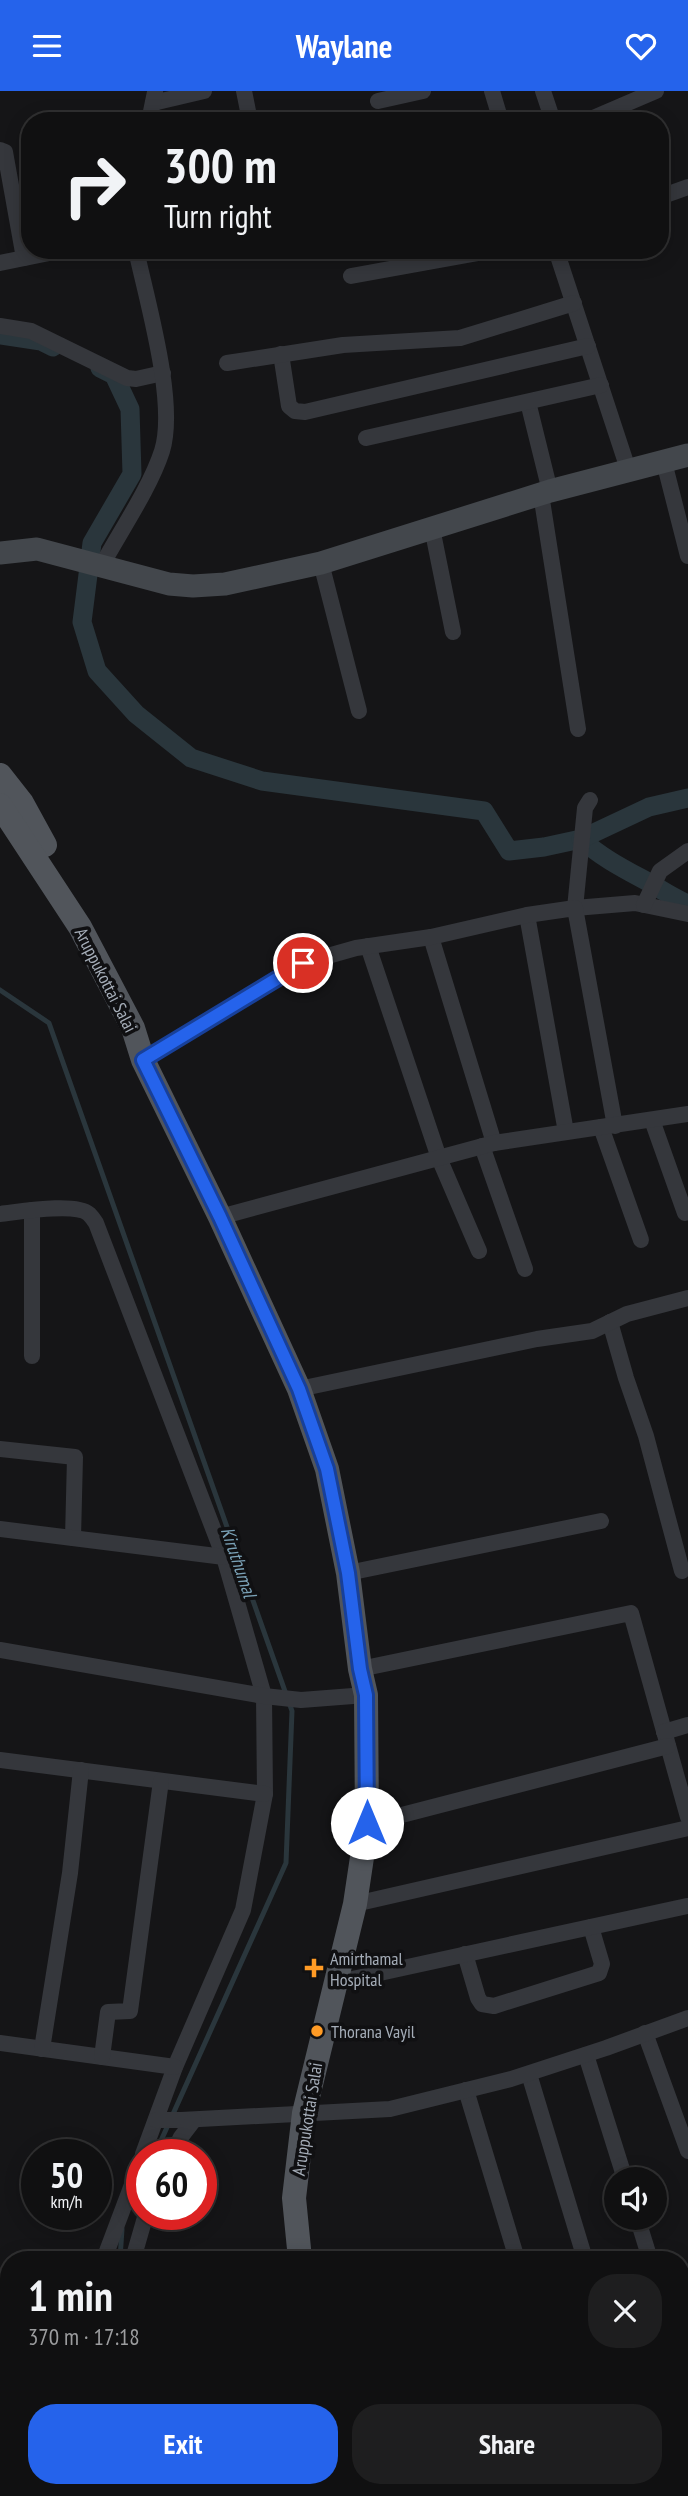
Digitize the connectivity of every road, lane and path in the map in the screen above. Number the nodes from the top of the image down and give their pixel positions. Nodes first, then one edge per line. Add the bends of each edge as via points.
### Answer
1 (204, 91) edge
2 (244, 91) edge
3 (423, 91) edge
4 (492, 91) edge
5 (543, 91) edge
6 (656, 91) edge
7 (154, 97) edge
8 (378, 101) dead end
9 (248, 112) edge
10 (498, 112) edge
11 (550, 112) edge
12 (607, 112) edge
13 (0, 150) edge
14 (688, 187) edge
15 (669, 194) edge
16 (21, 241) edge
17 (21, 259) edge
18 (138, 259) edge
19 (445, 259) edge
20 (559, 259) edge
21 (0, 263) edge
22 (351, 276) dead end
23 (574, 303) junction
24 (0, 326) edge
25 (588, 346) junction
26 (281, 354) junction
27 (227, 363) dead end
28 (163, 373) junction
29 (601, 385) junction
30 (528, 401) junction
31 (366, 438) dead end
32 (688, 455) edge
33 (664, 462) junction
34 (629, 472) junction
35 (545, 493) junction
36 (432, 528) junction
37 (0, 554) edge
38 (688, 556) edge
39 (321, 563) junction
40 (102, 565) junction
41 (453, 632) dead end
42 (359, 711) dead end
43 (578, 729) dead end
44 (0, 775) edge
45 (590, 800) dead end
46 (1, 809) edge
47 (688, 851) edge
48 (646, 898) junction
49 (575, 908) junction
50 (688, 914) edge
51 (527, 915) junction
52 (432, 937) junction
53 (368, 946) junction
54 (133, 1028) junction
55 (143, 1060) junction
56 (688, 1114) edge
57 (652, 1120) junction
58 (608, 1127) junction
59 (566, 1132) junction
60 (488, 1144) junction
61 (439, 1158) junction
62 (32, 1210) junction
63 (685, 1213) dead end
64 (0, 1215) edge
65 (220, 1217) junction
66 (640, 1240) dead end
67 (479, 1251) dead end
68 (525, 1269) dead end
69 (688, 1298) edge
70 (610, 1322) junction
71 (32, 1356) dead end
72 (299, 1389) junction
73 (0, 1449) edge
74 (601, 1521) dead end
75 (0, 1529) edge
76 (73, 1538) junction
77 (224, 1557) junction
78 (682, 1571) dead end
79 (348, 1573) junction
80 (0, 1650) edge
81 (360, 1669) junction
82 (366, 1695) junction
83 (270, 1697) junction
84 (688, 1725) edge
85 (666, 1739) junction
86 (0, 1760) edge
87 (81, 1770) junction
88 (161, 1781) junction
89 (265, 1794) junction
90 (688, 1816) edge
91 (367, 1823) junction
92 (688, 1828) edge
93 (355, 1904) junction
94 (687, 1906) edge
95 (591, 1927) junction
96 (465, 1954) junction
97 (334, 1983) junction
98 (688, 2018) edge
99 (645, 2033) junction
100 (0, 2043) edge
101 (42, 2049) junction
102 (586, 2055) junction
103 (102, 2057) junction
104 (175, 2067) junction
105 (529, 2074) junction
106 (466, 2090) junction
107 (304, 2113) junction
108 (160, 2120) junction
109 (188, 2120) junction
110 (150, 2139) edge
111 (180, 2139) edge
112 (688, 2151) edge
113 (621, 2167) edge
114 (126, 2199) edge
115 (141, 2230) edge
116 (641, 2230) edge
117 (107, 2251) edge
118 (135, 2251) edge
119 (299, 2251) edge
120 (515, 2251) edge
121 (583, 2251) edge
122 (648, 2251) edge

1 - 7 street
2 - 9 street
3 - 8 street
4 - 10 street
5 - 11 street
6 - 12 street
13 - 16 street via 5,152
14 - 15 street
17 - 21 street
18 - 28 street
19 - 22 street
20 - 23 street
23 - 25 street
23 - 26 street via 460,338
24 - 28 street via 44,336 127,378
25 - 26 street via 305,412 289,406
25 - 29 street
26 - 27 street
28 - 40 street via 163,450
29 - 30 street
29 - 34 street
30 - 31 street
30 - 35 street
32 - 33 street
33 - 34 street
33 - 38 street
34 - 35 street
35 - 36 street
35 - 43 street
36 - 39 street
36 - 41 street
37 - 40 street via 37,549
39 - 40 street via 225,584 193,586
39 - 42 street
44 - 54 main road via 97,927
45 - 49 street via 585,809
46 - 54 main road, Aruppukottai Salai via 80,927
47 - 48 street via 660,871
48 - 49 street via 635,904
48 - 50 street
49 - 51 street
49 - 58 street
51 - 52 street
51 - 59 street
52 - 53 street
52 - 60 street
53 - 55 street via 303,963
53 - 61 street
54 - 55 main road, Aruppukottai Salai
55 - 65 main road, Aruppukottai Salai
56 - 57 street
57 - 58 street
57 - 63 street
58 - 59 street
58 - 66 street
59 - 60 street
60 - 61 street
60 - 68 street
61 - 65 street
61 - 67 street
62 - 64 street
62 - 71 street
62 - 77 street via 77,1209 89,1213 96,1223
65 - 72 main road, Aruppukottai Salai
69 - 70 street
70 - 72 street via 592,1331
70 - 78 street
72 - 79 main road, Aruppukottai Salai via 327,1469
73 - 76 street via 75,1457
74 - 79 street
75 - 76 street
76 - 77 street
77 - 83 street
79 - 81 main road, Aruppukottai Salai
80 - 83 street
81 - 82 main road, Aruppukottai Salai
81 - 85 street via 631,1613
82 - 83 street via 301,1700
82 - 91 main road, Aruppukottai Salai
83 - 89 street
84 - 85 street
85 - 90 street
85 - 91 street
86 - 87 street
87 - 88 street
87 - 101 street via 71,1873
88 - 89 street
88 - 103 street via 130,2011 108,2012
89 - 104 street via 243,1910
91 - 93 main road, Aruppukottai Salai
92 - 93 street
93 - 97 main road, Aruppukottai Salai
94 - 95 street
95 - 96 street
95 - 96 street via 603,1964 599,1973 494,2006 482,2004 478,1998
96 - 97 street
97 - 107 main road, Aruppukottai Salai
98 - 99 street
99 - 102 street
99 - 112 street
100 - 101 street
101 - 103 street
102 - 105 street
102 - 113 street
103 - 104 street
104 - 108 street
105 - 106 street
105 - 121 street
106 - 107 street via 390,2109
106 - 120 street
107 - 109 street
107 - 119 main road, Aruppukottai Salai via 295,2198
108 - 109 street
108 - 110 street
109 - 111 street
114 - 117 street
115 - 118 street
116 - 122 street

